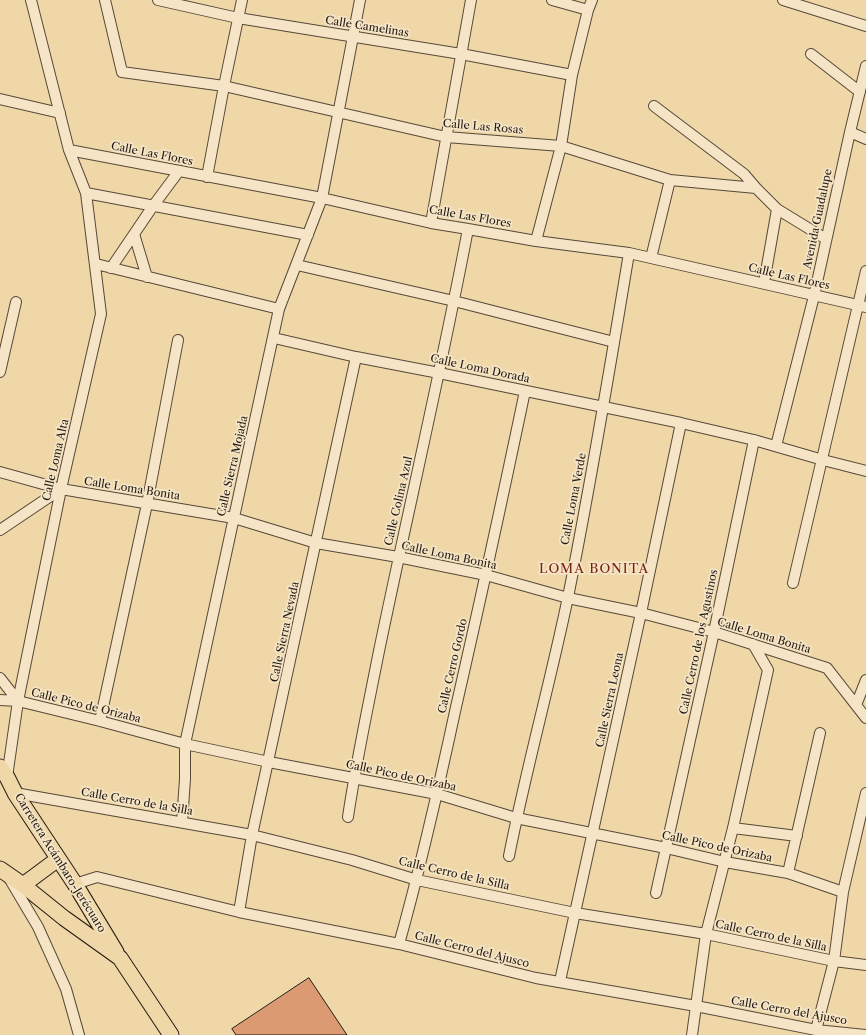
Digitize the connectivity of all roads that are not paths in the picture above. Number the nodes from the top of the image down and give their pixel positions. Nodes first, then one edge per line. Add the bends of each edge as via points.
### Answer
1 (31, 0) edge
2 (104, 0) edge
3 (158, 0) edge
4 (242, 0) edge
5 (360, 0) edge
6 (471, 0) edge
7 (552, 0) edge
8 (592, 0) edge
9 (783, 0) edge
10 (169, 1) edge
11 (588, 10) junction
12 (238, 18) junction
13 (866, 26) edge
14 (353, 36) junction
15 (461, 54) junction
16 (810, 54) dead end
17 (866, 66) edge
18 (572, 75) junction
19 (224, 86) junction
20 (860, 92) junction
21 (0, 99) edge
22 (654, 106) dead end
23 (60, 113) junction
24 (338, 113) junction
25 (850, 132) junction
26 (446, 137) junction
27 (866, 139) edge
28 (562, 146) junction
29 (69, 150) junction
30 (179, 171) junction
31 (207, 177) junction
32 (670, 180) junction
33 (756, 188) junction
34 (86, 193) junction
35 (322, 198) junction
36 (152, 206) junction
37 (777, 209) junction
38 (430, 223) junction
39 (468, 230) junction
40 (134, 234) junction
41 (308, 235) junction
42 (826, 239) junction
43 (536, 241) junction
44 (629, 253) junction
45 (651, 258) junction
46 (96, 264) junction
47 (296, 265) junction
48 (111, 268) junction
49 (866, 271) edge
50 (146, 277) junction
51 (764, 284) junction
52 (814, 296) junction
53 (454, 301) junction
54 (16, 302) dead end
55 (862, 307) edge
56 (279, 309) junction
57 (274, 338) junction
58 (178, 340) dead end
59 (614, 342) junction
60 (356, 357) junction
61 (0, 372) edge
62 (439, 373) junction
63 (525, 391) junction
64 (604, 407) junction
65 (681, 424) junction
66 (754, 440) junction
67 (776, 446) junction
68 (823, 460) junction
69 (866, 471) edge
70 (0, 472) edge
71 (61, 489) junction
72 (147, 504) junction
73 (234, 518) junction
74 (0, 530) edge
75 (316, 543) junction
76 (398, 557) junction
77 (486, 575) junction
78 (793, 583) dead end
79 (568, 598) junction
80 (641, 613) junction
81 (714, 632) junction
82 (753, 644) junction
83 (0, 678) edge
84 (866, 680) edge
85 (0, 700) edge
86 (18, 702) junction
87 (856, 705) junction
88 (866, 718) edge
89 (100, 721) junction
90 (820, 733) dead end
91 (185, 744) junction
92 (269, 762) junction
93 (4, 772) edge
94 (353, 778) junction
95 (15, 792) junction
96 (866, 793) edge
97 (437, 794) junction
98 (348, 817) dead end
99 (516, 818) junction
100 (182, 822) junction
101 (733, 828) junction
102 (592, 834) junction
103 (252, 835) junction
104 (797, 836) junction
105 (666, 848) junction
106 (509, 856) dead end
107 (58, 858) junction
108 (725, 862) junction
109 (3, 871) edge
110 (788, 874) junction
111 (417, 880) junction
112 (75, 884) junction
113 (23, 885) junction
114 (843, 892) junction
115 (656, 893) dead end
116 (239, 912) junction
117 (575, 913) junction
118 (706, 934) junction
119 (399, 944) junction
120 (120, 958) junction
121 (834, 961) junction
122 (866, 965) edge
123 (560, 982) junction
124 (696, 1006) junction
125 (816, 1030) junction
126 (80, 1035) edge
127 (171, 1035) edge
128 (692, 1035) edge
129 (866, 1035) edge

1 - 23 street, Calle Loma Alta
2 - 19 street, Calle Las Rosas via 122,72
3 - 10 street, Calle Camelinas
4 - 12 street
5 - 14 street, Calle Sierra Mojada
6 - 15 street
7 - 11 street
8 - 11 street
9 - 13 street
10 - 12 street, Calle Camelinas
11 - 18 street
12 - 14 street, Calle Camelinas
12 - 19 street
14 - 15 street, Calle Camelinas
14 - 24 street, Calle Sierra Mojada
15 - 18 street, Calle Camelinas
15 - 26 street
16 - 20 street
17 - 20 street, Avenida Guadalupe
18 - 28 street
19 - 24 street, Calle Las Rosas
19 - 31 street
20 - 25 street, Avenida Guadalupe
21 - 23 street
22 - 33 street via 744,174
23 - 29 street, Calle Loma Alta
24 - 26 street, Calle Las Rosas
24 - 35 street, Calle Sierra Mojada
25 - 27 street
25 - 42 street, Avenida Guadalupe
26 - 28 street, Calle Las Rosas
26 - 38 street
28 - 32 street, Calle Las Rosas
28 - 43 street
29 - 30 street, Calle Las Flores
29 - 34 street, Calle Loma Alta
30 - 31 street, Calle Las Flores
30 - 36 street
31 - 35 street, Calle Las Flores
32 - 33 street, Calle Las Rosas
32 - 45 street
33 - 37 street
34 - 36 street
34 - 46 street, Calle Loma Alta
35 - 38 street, Calle Las Flores
35 - 41 street, Calle Sierra Mojada
36 - 40 street
36 - 41 street
37 - 42 street
37 - 51 street
38 - 39 street, Calle Las Flores
39 - 43 street, Calle Las Flores
39 - 53 street, Calle Colina Azul
40 - 48 street
40 - 50 street
41 - 47 street, Calle Sierra Mojada
42 - 52 street, Avenida Guadalupe
43 - 44 street, Calle Las Flores
44 - 45 street, Calle Las Flores
44 - 59 street, Calle Loma Verde
45 - 51 street, Calle Las Flores
46 - 48 street
46 - 71 street, Calle Loma Alta via 101,314
47 - 53 street
47 - 56 street, Calle Sierra Mojada
48 - 50 street
49 - 55 street
50 - 56 street
51 - 52 street, Calle Las Flores
52 - 55 street, Calle Las Flores
52 - 67 street, Avenida Guadalupe
53 - 59 street
53 - 62 street, Calle Colina Azul
54 - 61 street
55 - 68 street
56 - 57 street, Calle Sierra Mojada
57 - 60 street, Calle Loma Dorada
57 - 73 street, Calle Sierra Mojada
58 - 72 street
59 - 64 street, Calle Loma Verde
60 - 62 street, Calle Loma Dorada
60 - 75 street, Calle Sierra Nevada
62 - 63 street, Calle Loma Dorada
62 - 76 street, Calle Colina Azul
63 - 64 street, Calle Loma Dorada
63 - 77 street, Calle Cerro Gordo
64 - 65 street, Calle Loma Dorada
64 - 79 street, Calle Loma Verde
65 - 66 street, Calle Loma Dorada
65 - 80 street, Calle Sierra Leona
66 - 67 street, Calle Loma Dorada
66 - 81 street, Calle Cerro de los Agustinos
67 - 68 street, Calle Loma Dorada
68 - 69 street, Calle Loma Dorada
68 - 78 street
70 - 71 street, Calle Loma Bonita
71 - 72 street, Calle Loma Bonita
71 - 74 street
71 - 86 street, Calle Loma Alta
72 - 73 street, Calle Loma Bonita
72 - 89 street
73 - 75 street, Calle Loma Bonita
73 - 91 street, Calle Sierra Mojada
75 - 76 street, Calle Loma Bonita
75 - 92 street, Calle Sierra Nevada
76 - 77 street, Calle Loma Bonita
76 - 94 street, Calle Colina Azul
77 - 79 street, Calle Loma Bonita
77 - 97 street, Calle Cerro Gordo
79 - 80 street, Calle Loma Bonita
79 - 99 street, Calle Loma Verde
80 - 81 street, Calle Loma Bonita
80 - 102 street, Calle Sierra Leona
81 - 82 street, Calle Loma Bonita
81 - 105 street, Calle Cerro de los Agustinos
82 - 87 street, Calle Loma Bonita via 827,668
82 - 101 street via 768,670
83 - 86 street
84 - 87 street
85 - 86 street, Calle Pico de Orizaba
86 - 89 street, Calle Pico de Orizaba
86 - 93 street, Calle Loma Alta
87 - 88 street, Calle Loma Bonita
89 - 91 street, Calle Pico de Orizaba
90 - 104 street
91 - 92 street, Calle Pico de Orizaba
91 - 100 street, Calle Sierra Mojada via 186,779
92 - 94 street, Calle Pico de Orizaba
92 - 103 street, Calle Sierra Nevada
93 - 95 main road, Carretera Acámbaro-Jerécuaro
94 - 97 street, Calle Pico de Orizaba
94 - 98 street, Calle Colina Azul
95 - 100 street, Calle Cerro de la Silla
95 - 107 main road, Carretera Acámbaro-Jerécuaro
96 - 114 street
97 - 99 street, Calle Pico de Orizaba
97 - 111 street, Calle Cerro Gordo
99 - 102 street, Calle Pico de Orizaba
99 - 106 street, Calle Loma Verde
100 - 103 street, Calle Cerro de la Silla
101 - 104 street
101 - 108 street
102 - 105 street, Calle Pico de Orizaba
102 - 117 street, Calle Sierra Leona
103 - 111 street, Calle Cerro de la Silla via 352,860
103 - 116 street, Calle Sierra Nevada
104 - 110 street
105 - 108 street, Calle Pico de Orizaba
105 - 115 street, Calle Cerro de los Agustinos
107 - 112 main road, Carretera Acámbaro-Jerécuaro
107 - 113 main road
108 - 110 street, Calle Pico de Orizaba
108 - 118 street
109 - 113 main road
109 - 126 street via 38,927 66,988
110 - 114 street, Calle Pico de Orizaba
111 - 117 street, Calle Cerro de la Silla
111 - 119 street, Calle Cerro Gordo
112 - 116 street, Calle Cerro del Ajusco via 97,877
112 - 120 main road, Carretera Acámbaro-Jerécuaro
113 - 120 main road
114 - 121 street
116 - 119 street, Calle Cerro del Ajusco
117 - 118 street, Calle Cerro de la Silla
117 - 123 street, Calle Sierra Leona
118 - 121 street, Calle Cerro de la Silla
118 - 124 street
119 - 123 street, Calle Cerro del Ajusco
120 - 127 main road, Carretera Acámbaro-Jerécuaro
121 - 122 street, Calle Cerro de la Silla
121 - 125 street
123 - 124 street, Calle Cerro del Ajusco
124 - 125 street, Calle Cerro del Ajusco
124 - 128 street
125 - 129 street, Calle Cerro del Ajusco

